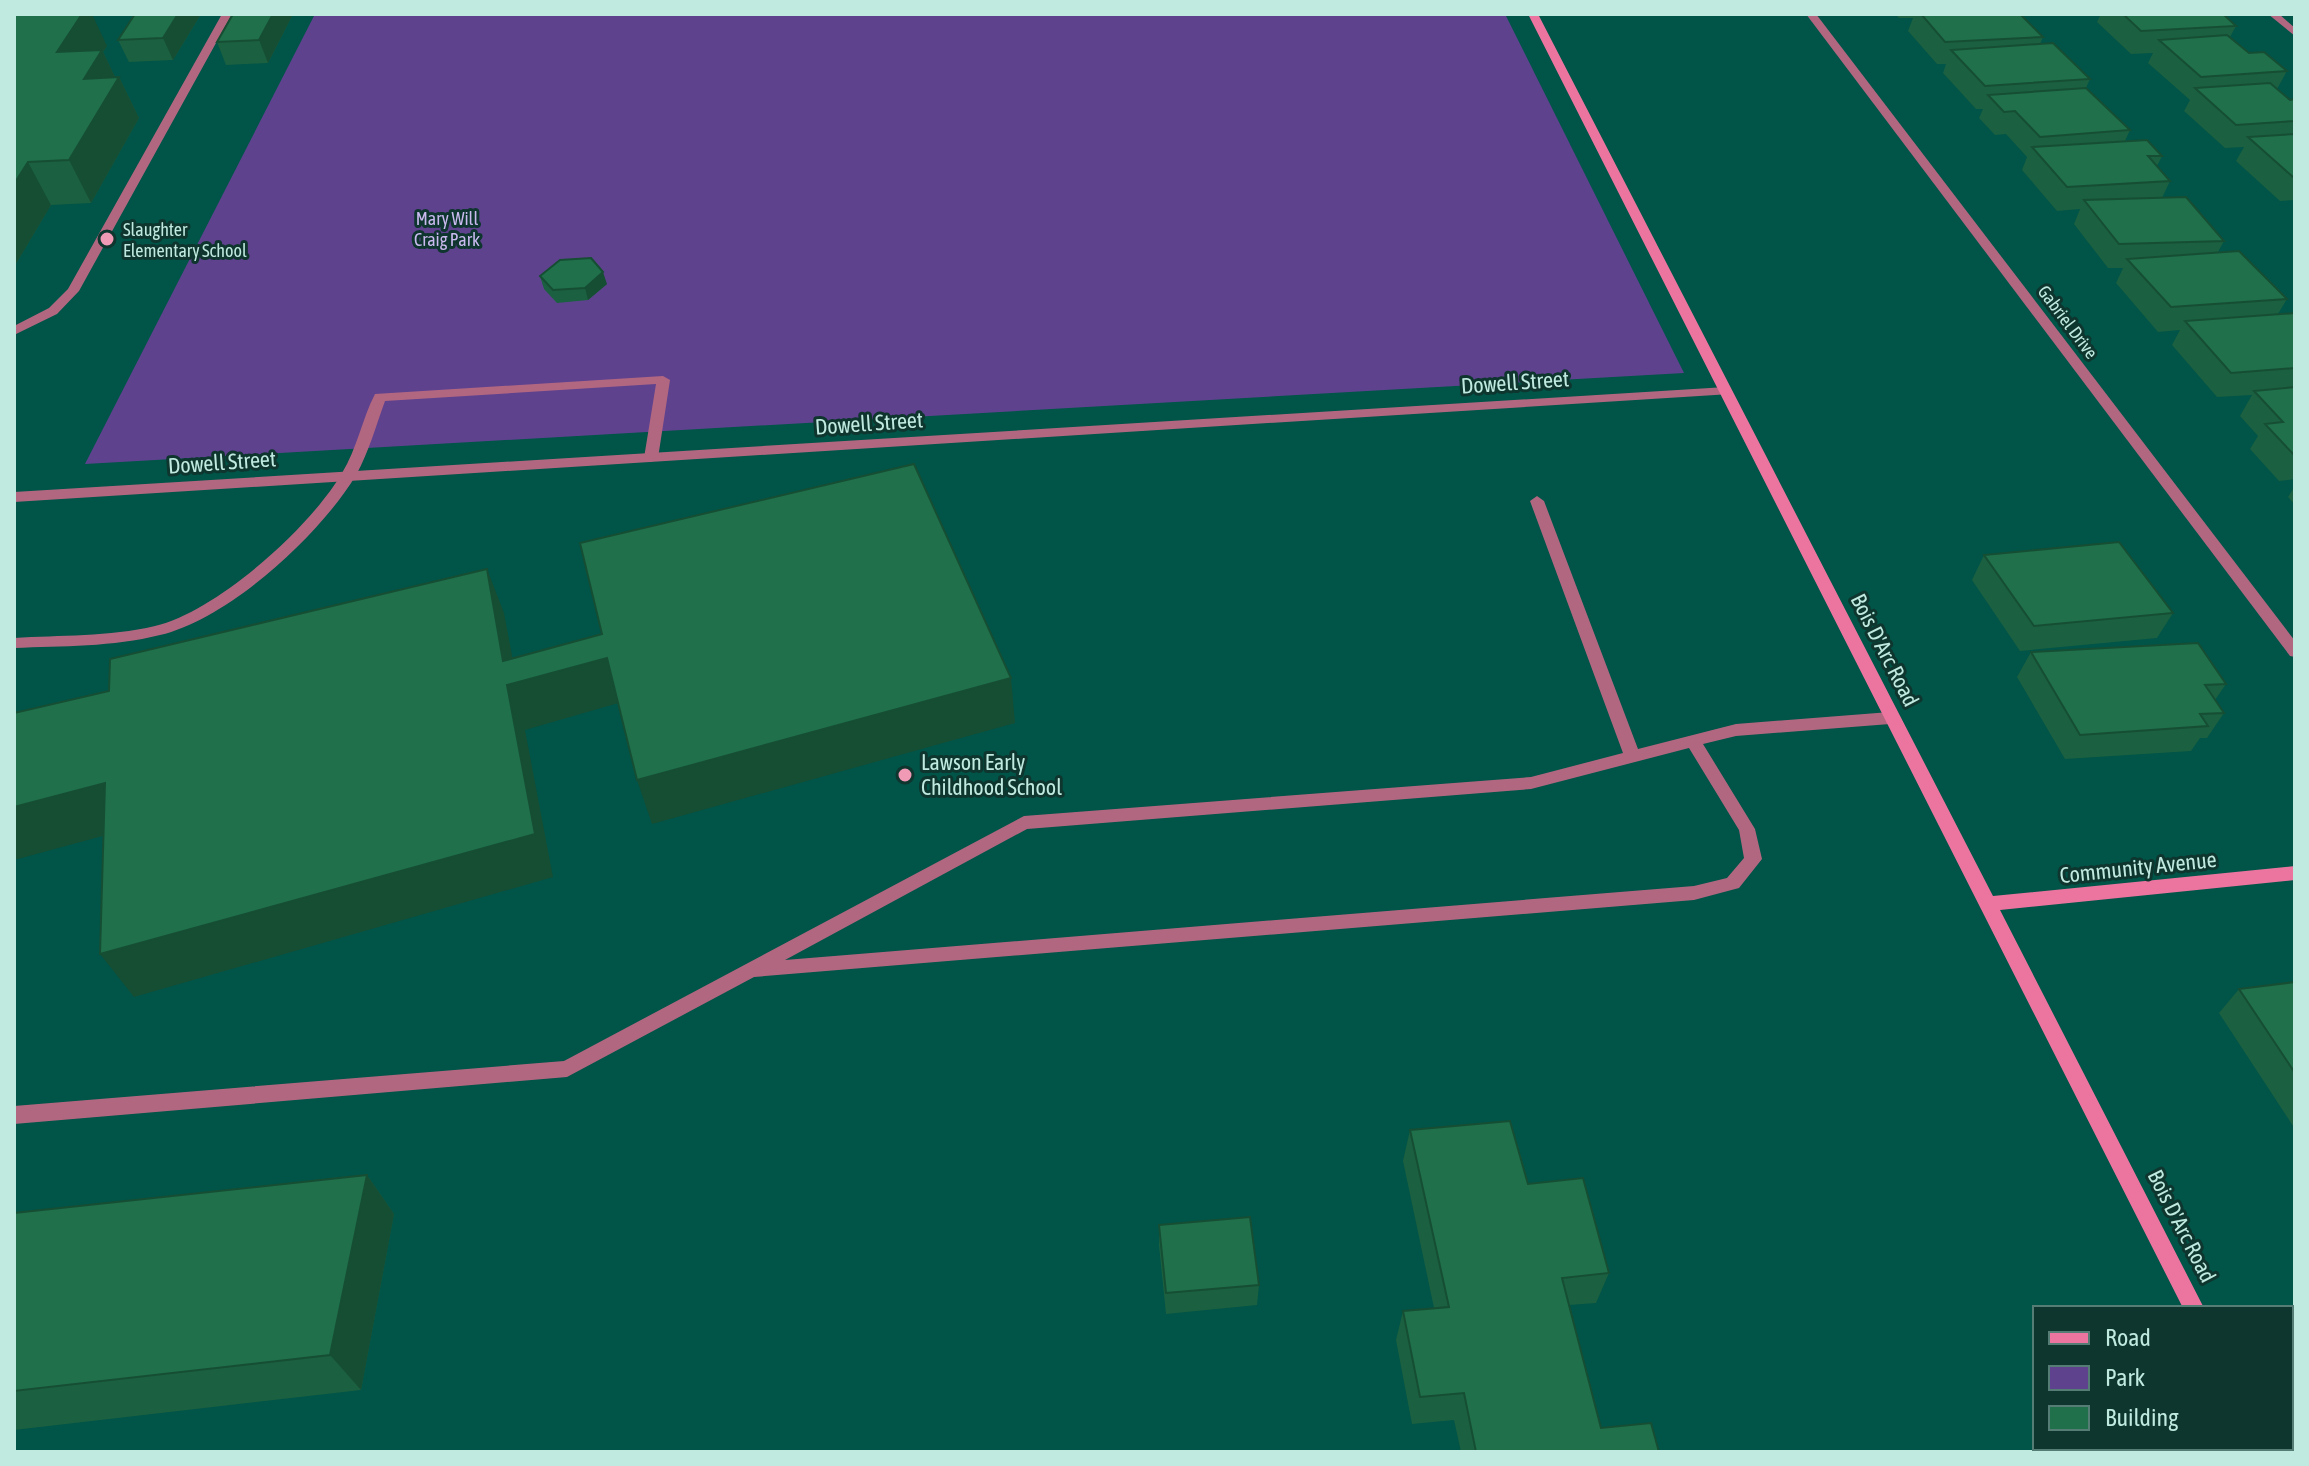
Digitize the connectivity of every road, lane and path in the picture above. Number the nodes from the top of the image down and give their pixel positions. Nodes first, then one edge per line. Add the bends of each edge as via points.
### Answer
1 (227, 14) edge
2 (1533, 14) edge
3 (1811, 14) edge
4 (2273, 14) edge
5 (2295, 33) edge
6 (14, 331) edge
7 (1726, 391) junction
8 (651, 458) junction
9 (348, 477) junction
10 (14, 497) edge
11 (1537, 501) dead end
12 (14, 643) edge
13 (2295, 652) edge
14 (1890, 718) junction
15 (1693, 741) junction
16 (1633, 757) junction
17 (2295, 873) edge
18 (1986, 904) junction
19 (748, 971) junction
20 (14, 1115) edge
21 (2193, 1306) edge

1 - 6 street via 73,291 53,311
2 - 7 street, Bois D'Arc Road
3 - 13 street, Gabriel Drive
4 - 5 street
7 - 8 street, Dowell Street
7 - 14 street, Bois D'Arc Road
8 - 9 street, Dowell Street
8 - 9 street via 663,380 380,397
9 - 10 street, Dowell Street
9 - 12 street via 294,540 191,620 159,631
11 - 16 street
14 - 15 street via 1736,730
14 - 18 street, Bois D'Arc Road
15 - 16 street
15 - 19 street via 1747,829 1753,859 1733,883 1694,893
16 - 19 street via 1531,783 1024,823
17 - 18 street, Community Avenue
18 - 21 street, Bois D'Arc Road
19 - 20 street via 567,1069

